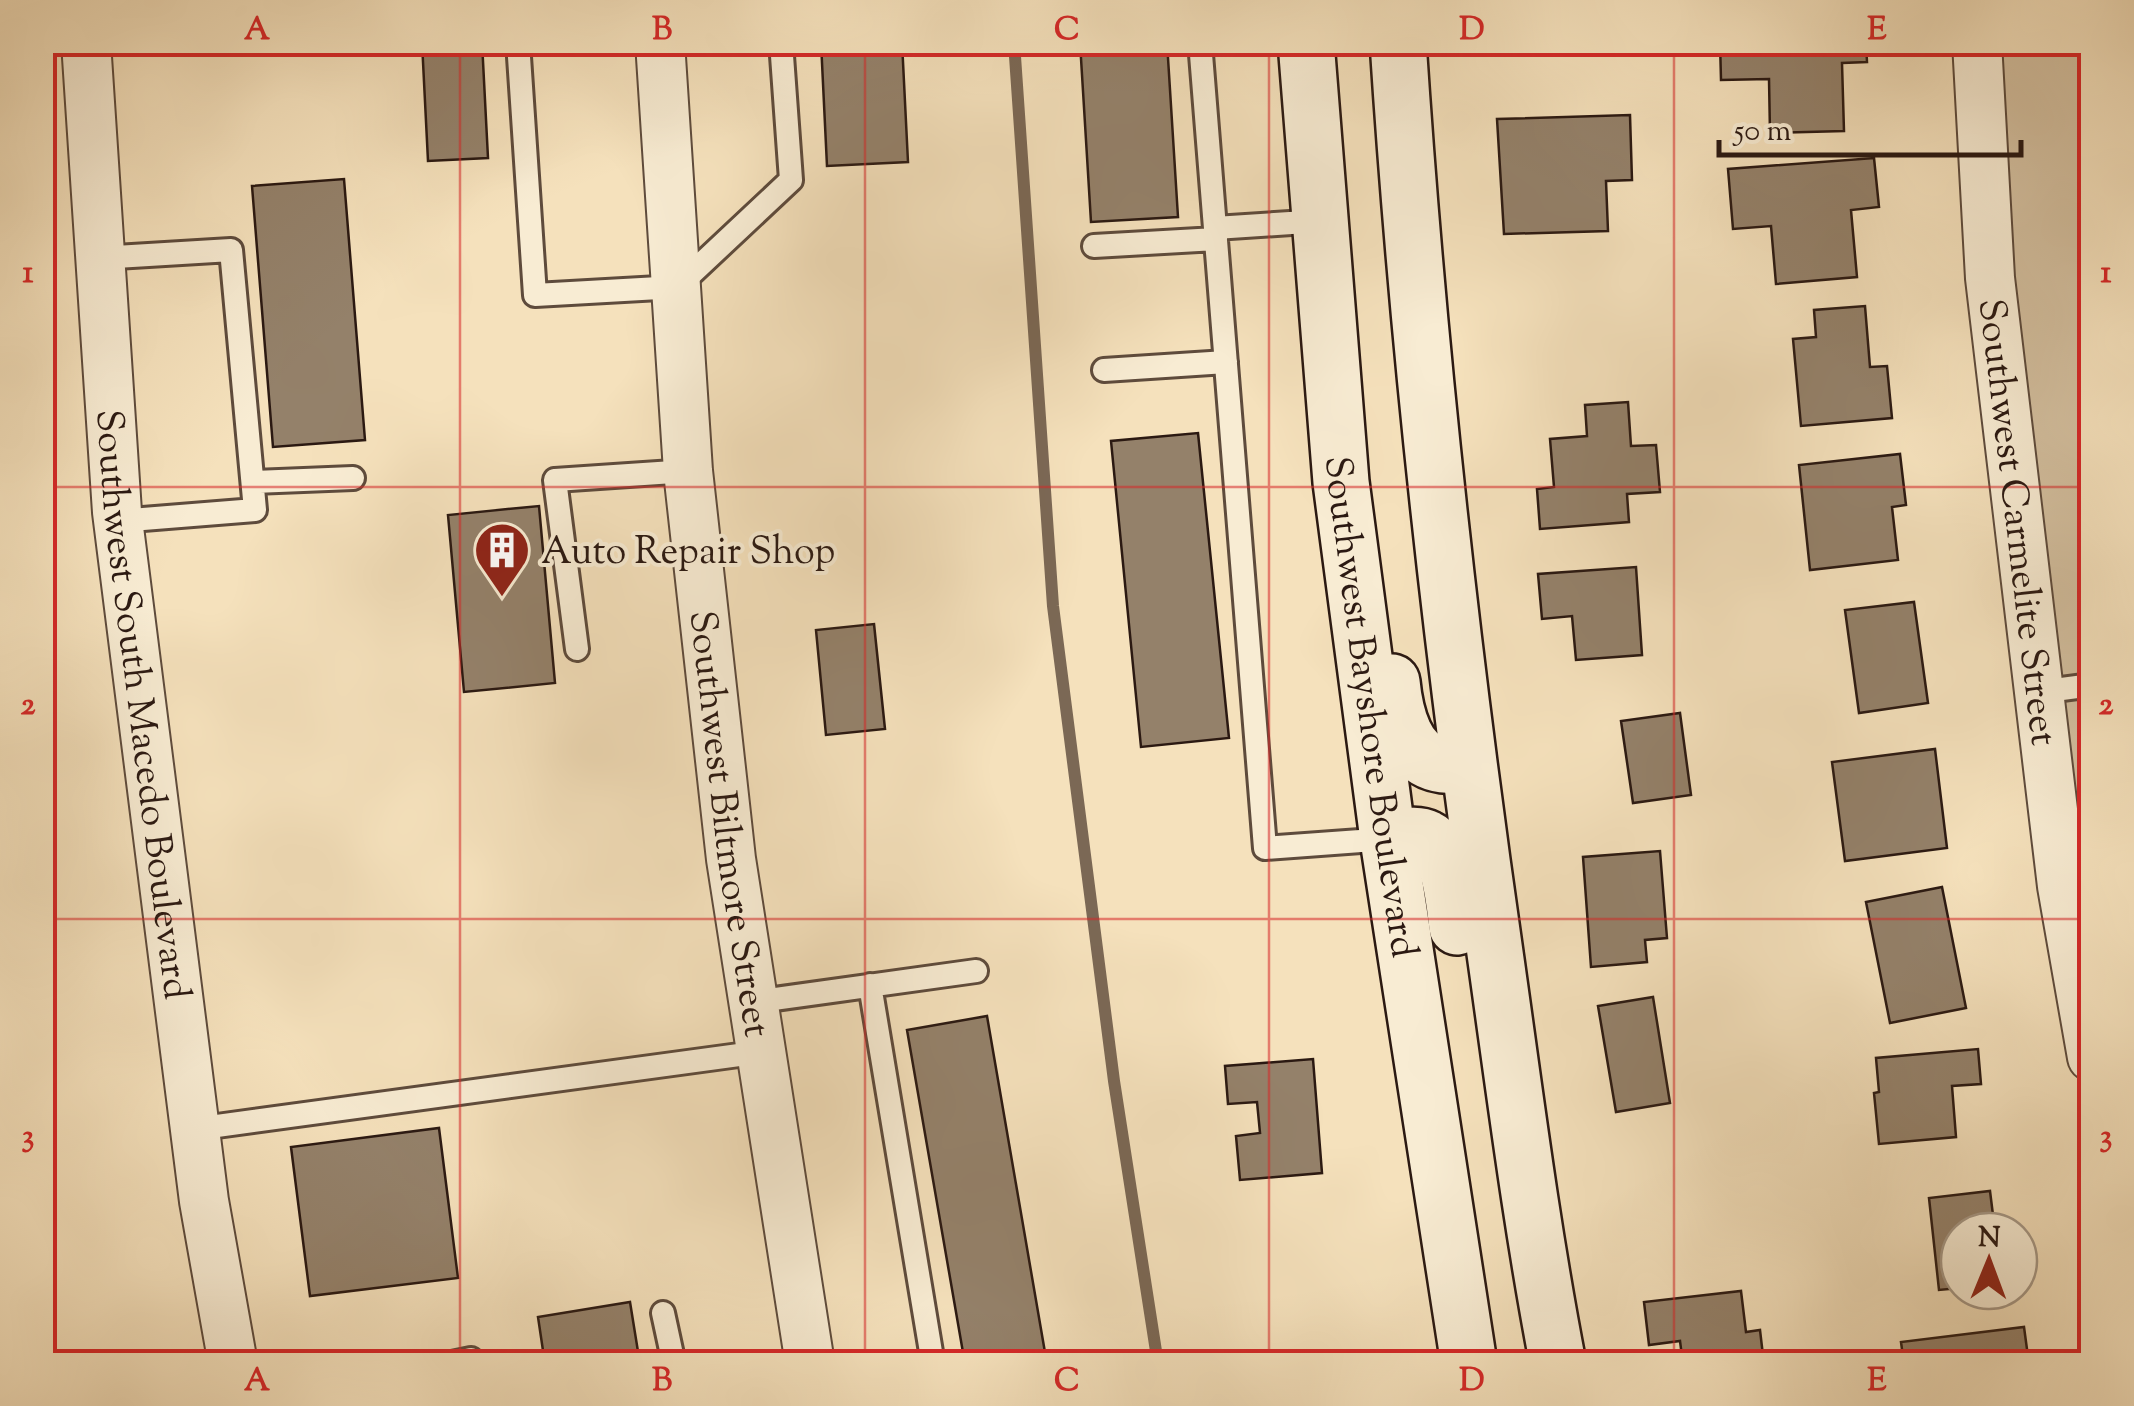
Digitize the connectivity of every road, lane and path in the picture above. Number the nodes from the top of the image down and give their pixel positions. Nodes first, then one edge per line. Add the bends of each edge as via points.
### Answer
1 (86, 42) edge
2 (518, 42) edge
3 (660, 42) edge
4 (781, 42) edge
5 (1200, 42) edge
6 (1306, 42) edge
7 (1398, 42) edge
8 (1977, 42) edge
9 (1320, 221) junction
10 (1216, 233) junction
11 (1094, 246) dead end
12 (99, 258) junction
13 (677, 287) junction
14 (1330, 339) junction
15 (1226, 362) junction
16 (1104, 370) dead end
17 (688, 471) junction
18 (353, 478) dead end
19 (253, 482) junction
20 (118, 520) junction
21 (578, 649) dead end
22 (2092, 685) edge
23 (2040, 692) junction
24 (1468, 763) junction
25 (1388, 839) junction
26 (2077, 887) edge
27 (976, 971) dead end
28 (870, 985) junction
29 (754, 1002) junction
30 (761, 1052) junction
31 (2092, 1058) edge
32 (195, 1129) junction
33 (1535, 1237) junction
34 (663, 1313) dead end
35 (471, 1359) dead end
36 (233, 1364) edge
37 (447, 1364) edge
38 (674, 1364) edge
39 (810, 1364) edge
40 (933, 1364) edge
41 (1468, 1364) edge
42 (1558, 1364) edge

1 - 12 street, Southwest South Macedo Boulevard
2 - 13 lane via 534,294
3 - 13 street, Southwest Biltmore Street
4 - 13 lane via 790,180
5 - 10 lane
6 - 9 main road, Southwest Bayshore Boulevard
7 - 24 main road via 1433,472
8 - 23 street, Southwest Carmelite Street via 1990,278
9 - 10 lane
9 - 14 main road, Southwest Bayshore Boulevard
10 - 11 lane
10 - 15 lane
12 - 19 lane via 231,250
12 - 20 street, Southwest South Macedo Boulevard
13 - 17 street, Southwest Biltmore Street
14 - 24 main road via 1360,385 1400,725 1422,756 1446,766
14 - 25 main road, Southwest Bayshore Boulevard via 1341,482
15 - 16 lane
15 - 25 lane via 1265,848
17 - 21 lane via 555,480
17 - 29 street, Southwest Biltmore Street via 731,858
18 - 19 lane
19 - 20 lane via 255,510
20 - 32 street, Southwest South Macedo Boulevard
22 - 23 lane
23 - 26 street, Southwest Carmelite Street
24 - 33 main road
25 - 33 main road via 1425,836 1443,858 1500,1201
25 - 41 main road, Southwest Bayshore Boulevard
26 - 31 street, Southwest Carmelite Street
27 - 28 lane
28 - 29 lane
28 - 40 lane
29 - 30 street, Southwest Biltmore Street
30 - 32 lane
30 - 39 street, Southwest Biltmore Street
32 - 36 street, Southwest South Macedo Boulevard
33 - 42 main road
34 - 38 lane
35 - 37 lane

